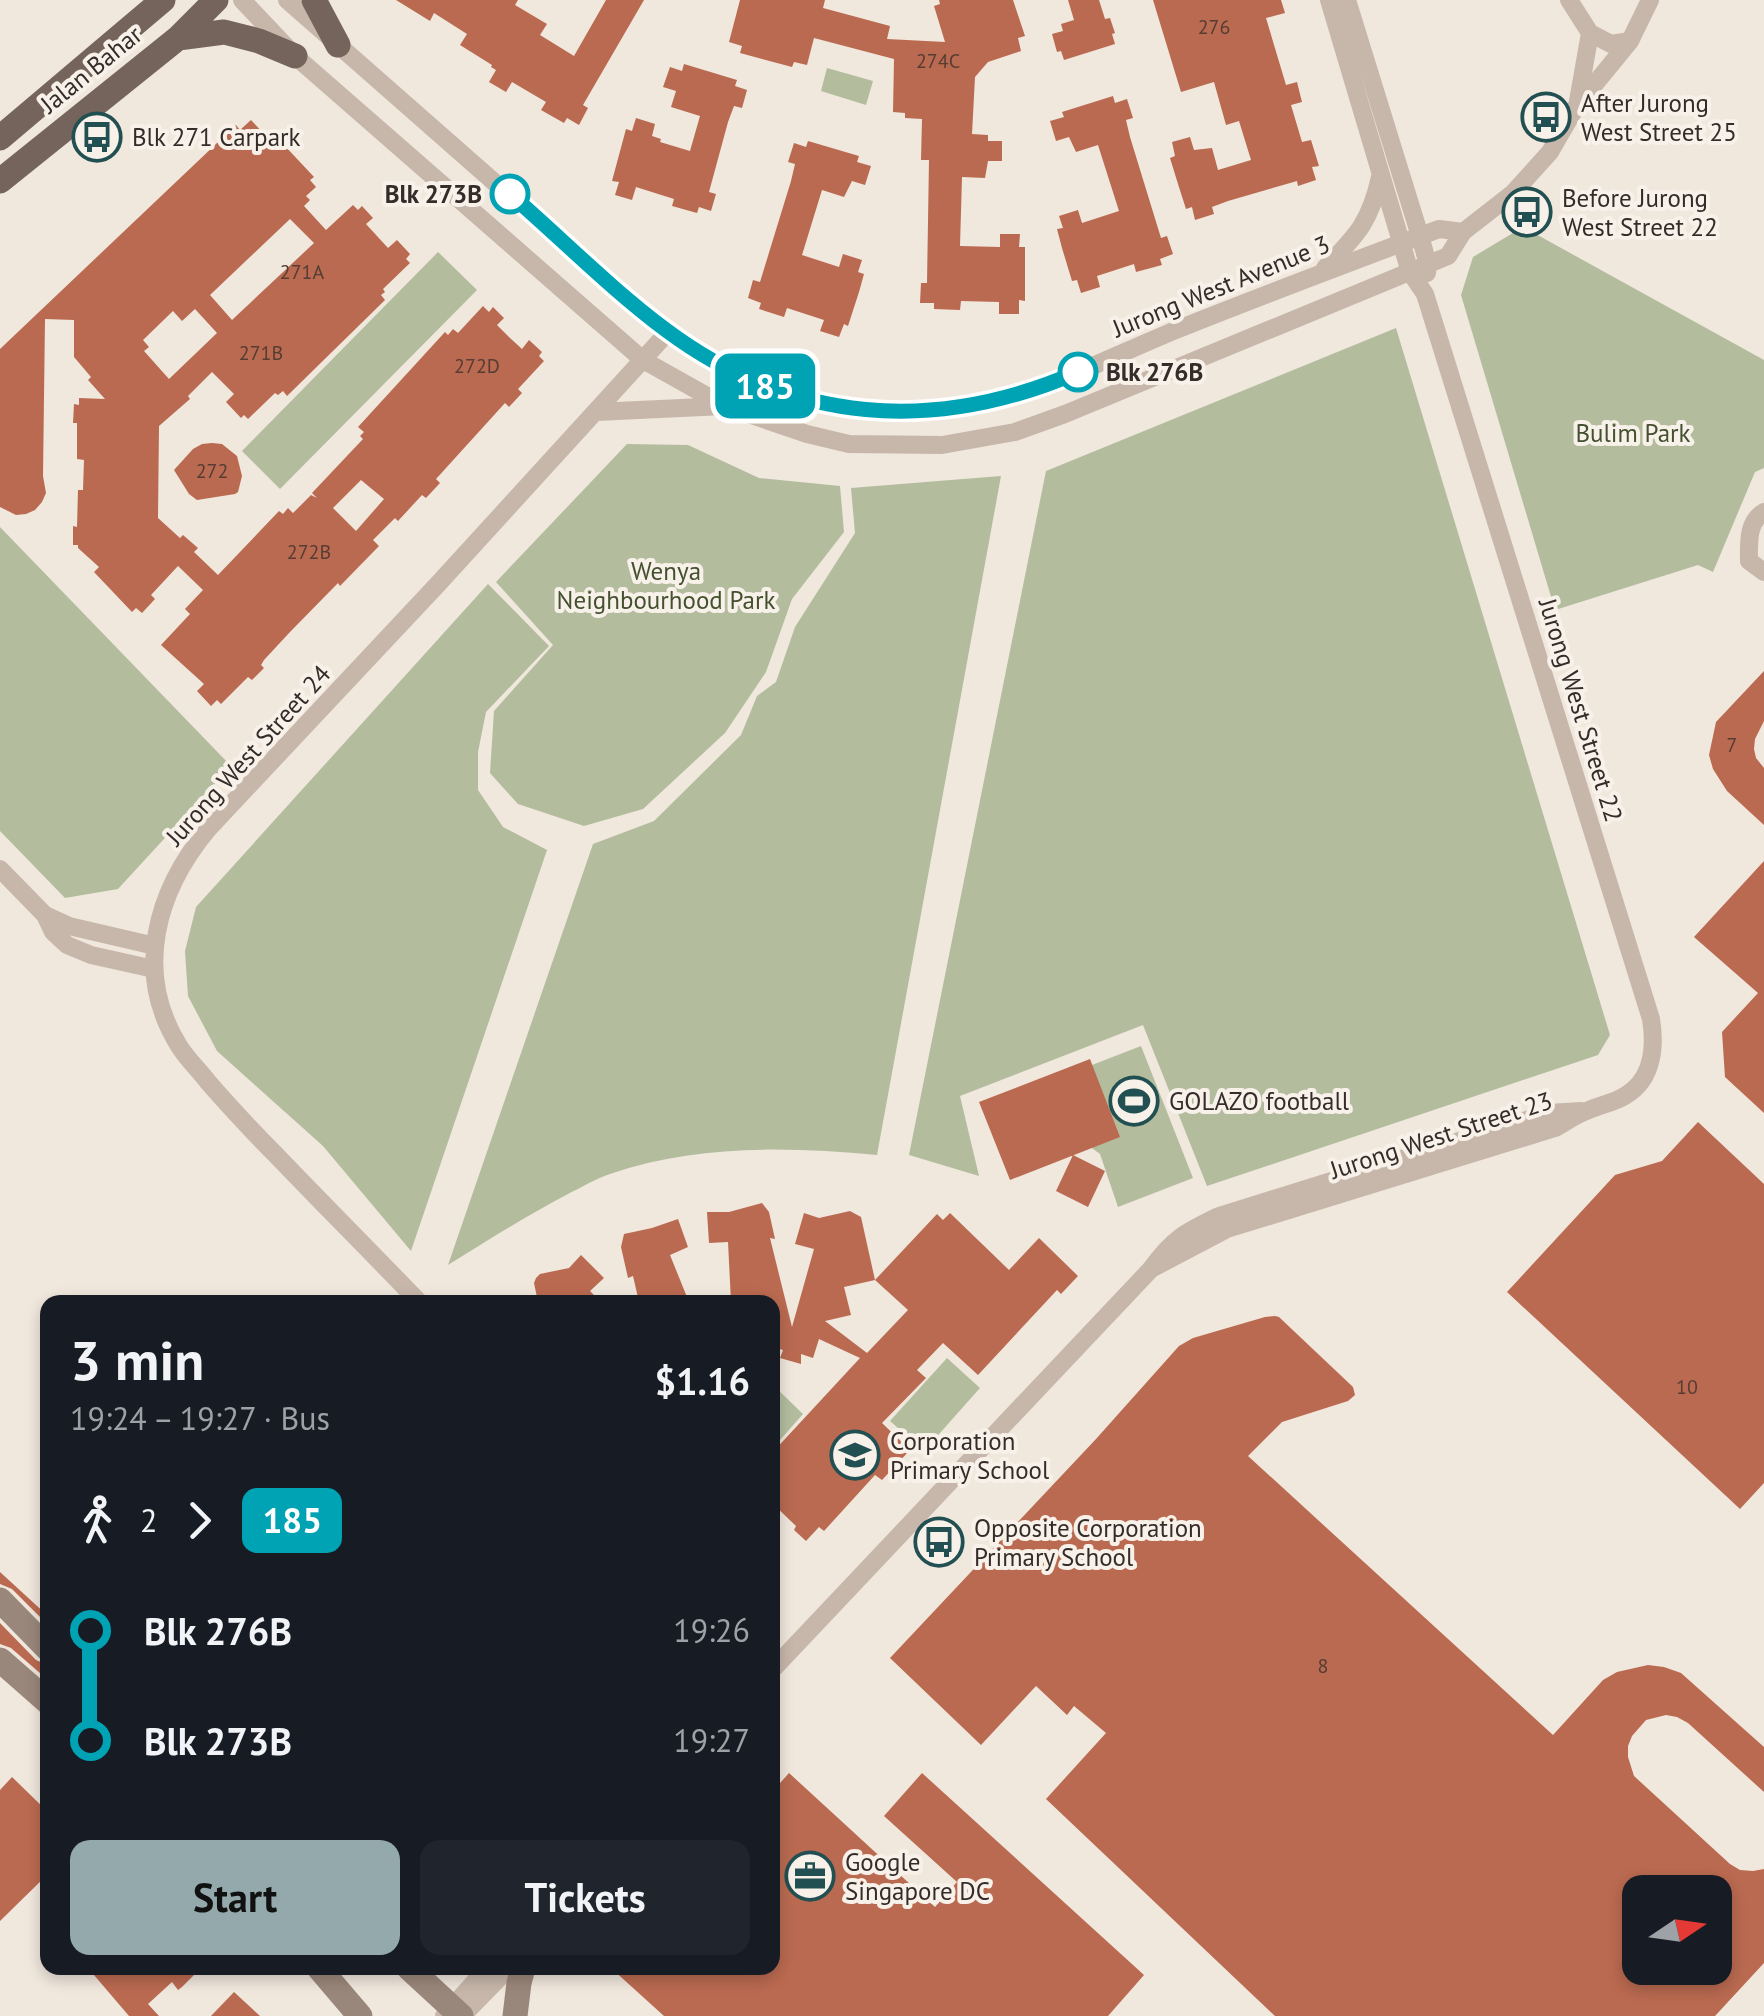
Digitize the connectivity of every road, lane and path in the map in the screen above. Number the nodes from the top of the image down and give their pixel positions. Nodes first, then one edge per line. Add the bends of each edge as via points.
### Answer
1 (148, 0) edge
2 (163, 0) edge
3 (216, 0) edge
4 (242, 0) edge
5 (288, 0) edge
6 (314, 0) edge
7 (1330, 0) edge
8 (1348, 0) edge
9 (1569, 0) edge
10 (1650, 0) edge
11 (1590, 32) junction
12 (178, 38) junction
13 (114, 42) junction
14 (1630, 42) junction
15 (338, 45) junction
16 (295, 56) junction
17 (1576, 107) junction
18 (0, 138) edge
19 (1381, 171) junction
20 (0, 181) edge
21 (1463, 232) junction
22 (1420, 236) junction
23 (1401, 243) junction
24 (1428, 264) junction
25 (1321, 272) junction
26 (1410, 272) junction
27 (1425, 294) junction
28 (668, 332) junction
29 (643, 360) junction
30 (725, 406) junction
31 (596, 412) junction
32 (1764, 512) edge
33 (1764, 572) edge
34 (0, 869) edge
35 (45, 916) junction
36 (154, 946) junction
37 (154, 969) junction
38 (1586, 1110) joint
39 (412, 1295) edge
40 (0, 1600) edge
41 (40, 1642) edge
42 (0, 1660) edge
43 (780, 1663) edge
44 (40, 1695) edge
45 (324, 1975) edge
46 (417, 1975) edge
47 (481, 1975) edge
48 (501, 1975) edge
49 (520, 1975) edge
50 (454, 2014) edge
51 (360, 2016) edge
52 (515, 2016) edge

1 - 13 main road
2 - 13 main road, Jalan Bahar
3 - 12 main road, Jalan Bahar
4 - 16 street
5 - 15 street, Jurong West Avenue 3
6 - 15 main road
7 - 19 street, Jurong West Street 22
8 - 22 street
9 - 11 street
10 - 14 street
11 - 14 street via 1611,44
11 - 17 street
12 - 16 main road via 224,32
12 - 20 main road, Jalan Bahar
13 - 18 main road, Jalan Bahar
14 - 17 street
15 - 28 street, Jurong West Avenue 3
16 - 29 street
17 - 21 street via 1526,180
19 - 23 street, Jurong West Street 22
19 - 25 street via 1360,232
21 - 22 street, Jurong West Avenue 3 via 1439,228
21 - 24 street via 1448,256
22 - 23 street, Jurong West Avenue 3
22 - 24 street
23 - 25 street, Jurong West Avenue 3
23 - 26 street, Jurong West Street 22
24 - 26 street
24 - 27 street, Jurong West Street 22
25 - 28 street, Jurong West Avenue 3 via 1060,380 936,411 810,402 742,378
26 - 27 street, Jurong West Street 22
26 - 30 street via 1015,432 942,445 849,444
27 - 38 street, Jurong West Street 22 via 1651,1018 1648,1072 1623,1098
28 - 29 street, Jurong West Street 24
29 - 30 street
29 - 31 street, Jurong West Street 24
30 - 31 street
31 - 36 street, Jurong West Street 24 via 195,844 160,911
32 - 33 street via 1749,534 1750,561
34 - 35 street
35 - 36 street
35 - 37 street via 52,932 76,950
36 - 37 street, Jurong West Street 24
37 - 39 street, Jurong West Street 24 via 161,1006 181,1050
38 - 43 street, Jurong West Street 23 via 1550,1113 1188,1231
40 - 41 main road
42 - 44 main road
45 - 51 main road
46 - 50 main road
47 - 50 street
48 - 50 street
49 - 52 main road

